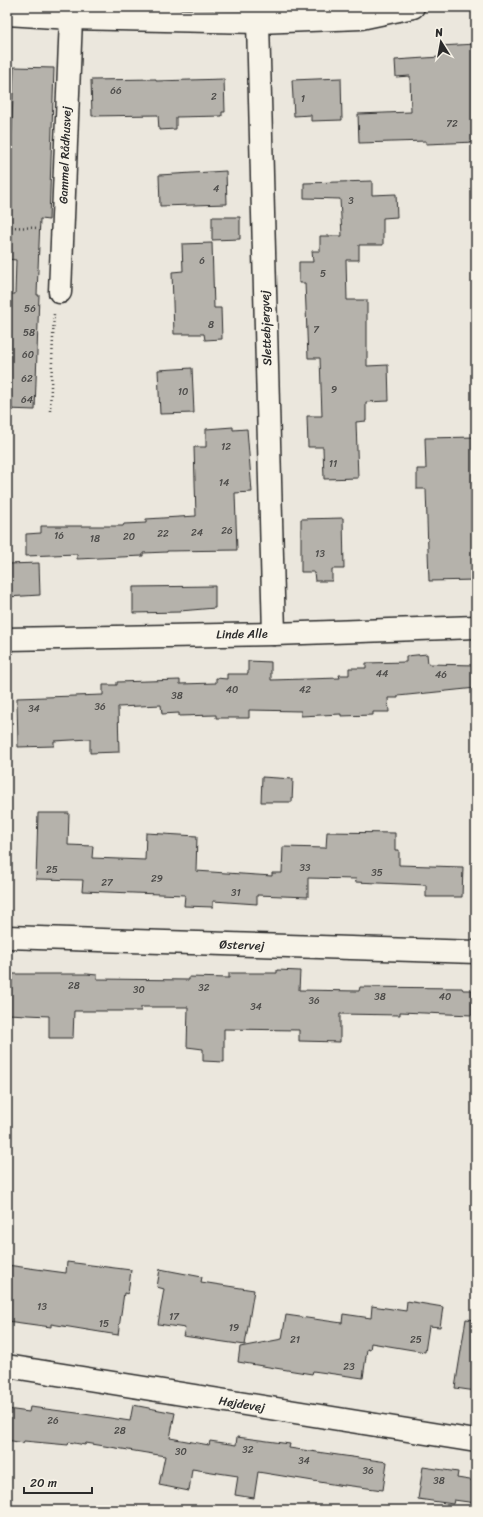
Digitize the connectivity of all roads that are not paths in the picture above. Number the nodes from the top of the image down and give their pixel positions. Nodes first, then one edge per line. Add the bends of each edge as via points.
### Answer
1 (413, 7) edge
2 (7, 14) edge
3 (71, 18) junction
4 (258, 22) junction
5 (60, 292) road end
6 (476, 627) edge
7 (274, 634) junction
8 (7, 639) edge
9 (7, 937) edge
10 (476, 952) edge
11 (7, 1366) edge
12 (476, 1441) edge

1 - 4 street via 361,18
2 - 3 street
3 - 4 street
3 - 5 street, Gammel Rådhusvej
4 - 7 street, Slettebjergvej
6 - 7 street, Linde Alle
7 - 8 street, Linde Alle
9 - 10 street, Østervej
11 - 12 street, Højdevej

